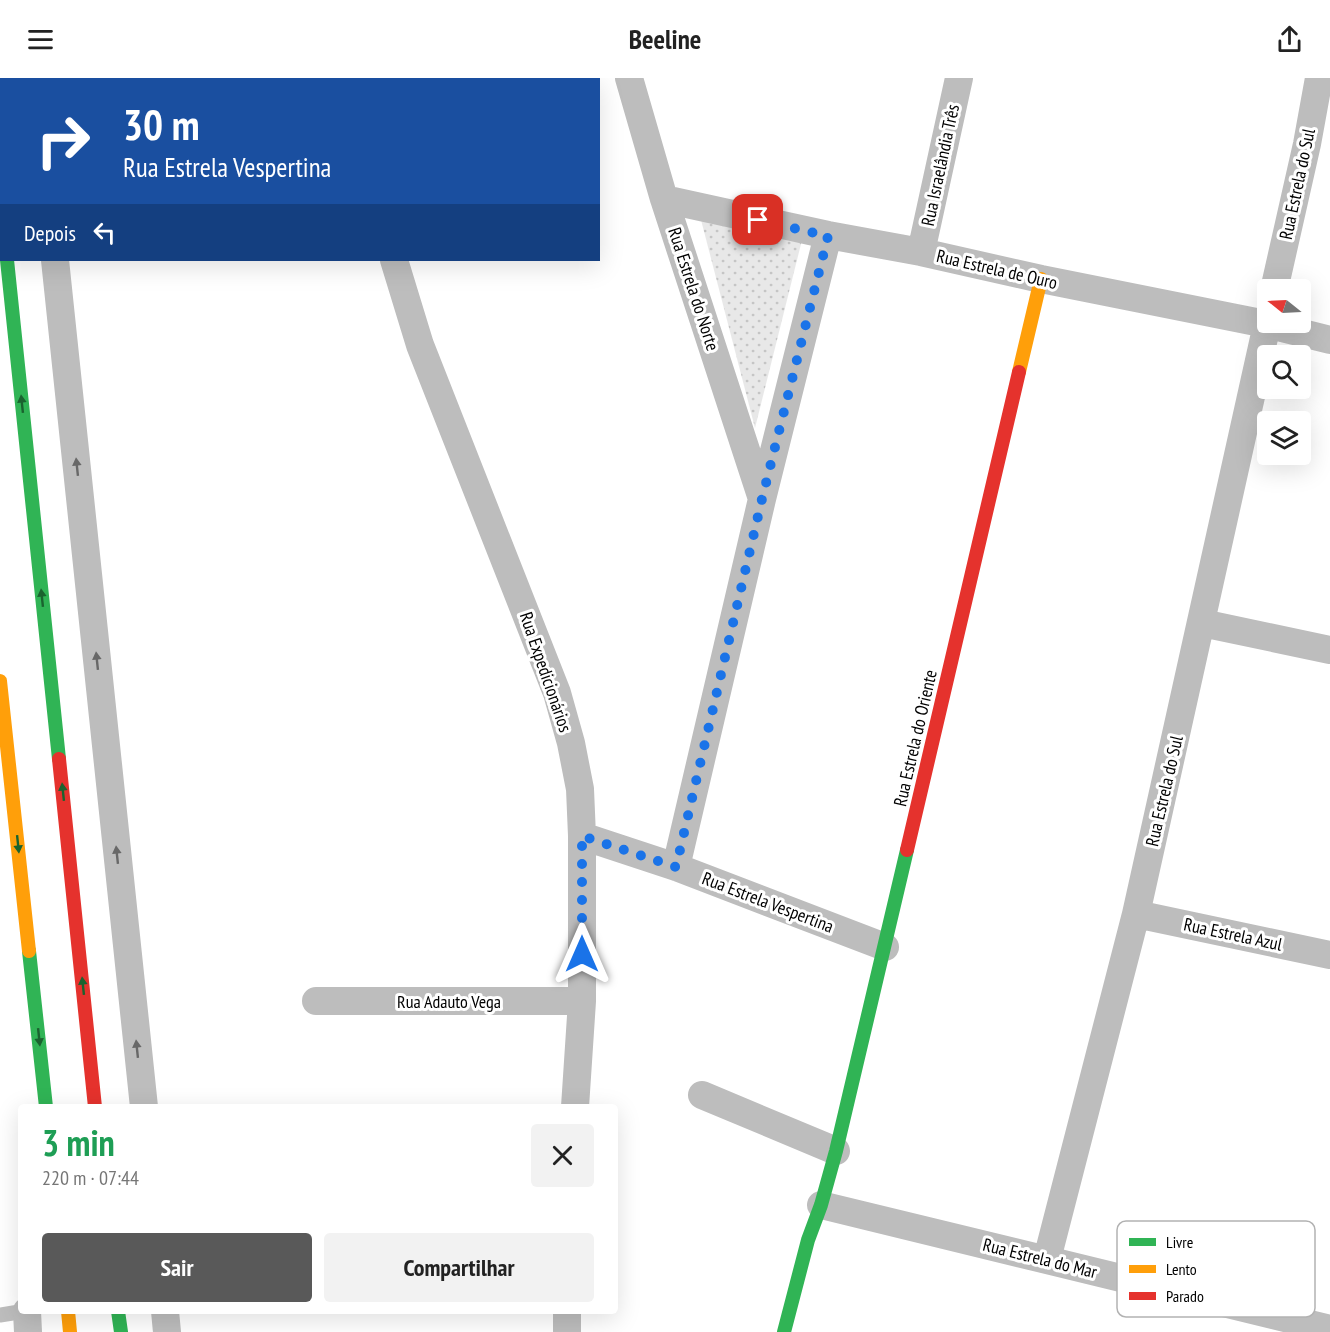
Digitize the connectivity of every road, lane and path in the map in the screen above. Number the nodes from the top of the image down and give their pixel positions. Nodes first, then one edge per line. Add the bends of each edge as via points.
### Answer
1 (630, 78) edge
2 (959, 78) edge
3 (1319, 78) edge
4 (664, 198) junction
5 (828, 236) junction
6 (921, 252) junction
7 (7, 261) edge
8 (55, 261) edge
9 (394, 261) edge
10 (1041, 279) junction
11 (1276, 279) edge
12 (1257, 320) edge
13 (1265, 333) edge
14 (1306, 333) edge
15 (1330, 340) edge
16 (762, 499) junction
17 (1202, 624) junction
18 (1330, 650) edge
19 (0, 681) edge
20 (582, 836) junction
21 (676, 867) junction
22 (1136, 914) junction
23 (885, 947) junction
24 (1330, 955) edge
25 (316, 1001) dead end
26 (582, 1001) junction
27 (702, 1095) dead end
28 (46, 1104) edge
29 (95, 1104) edge
30 (144, 1104) edge
31 (575, 1104) edge
32 (836, 1150) junction
33 (820, 1205) junction
34 (1047, 1259) junction
35 (1117, 1276) edge
36 (18, 1313) edge
37 (26, 1314) edge
38 (68, 1314) edge
39 (118, 1314) edge
40 (165, 1314) edge
41 (567, 1314) edge
42 (0, 1316) edge
43 (1281, 1317) edge
44 (1330, 1329) edge
45 (28, 1332) edge
46 (70, 1332) edge
47 (120, 1332) edge
48 (167, 1332) edge
49 (567, 1332) edge
50 (784, 1332) edge

1 - 4 street, Rua Estrela do Norte
2 - 6 street, Rua Israelândia Três
3 - 11 street, Rua Estrela do Sul
4 - 5 street, Rua Estrela de Ouro
4 - 16 street, Rua Estrela do Norte
5 - 6 street, Rua Estrela de Ouro
5 - 16 street
6 - 10 street, Rua Estrela de Ouro
29 -> 7 main road
30 -> 8 street
9 - 20 street, Rua Expedicionários via 420,345 557,693 580,789
10 - 12 street, Rua Estrela de Ouro
10 - 23 main road, Rua Estrela do Oriente
13 - 17 street, Rua Estrela do Sul
14 - 15 street, Rua Estrela de Ouro
16 - 21 street
17 - 18 street
17 - 22 street, Rua Estrela do Sul
19 -> 28 main road
20 - 21 street, Rua Estrela Vespertina
20 - 26 street, Rua Expedicionários
21 - 23 street, Rua Estrela Vespertina
22 - 24 street, Rua Estrela Azul
22 - 34 street, Rua Estrela do Sul
23 - 32 main road, Rua Estrela do Oriente
25 - 26 street, Rua Adauto Vega
26 - 31 street, Rua Expedicionários
27 - 32 street
32 - 33 main road, Rua Estrela do Oriente
33 - 34 street, Rua Estrela do Mar
33 - 50 main road, Rua Estrela do Oriente
34 - 35 street, Rua Estrela do Mar
36 - 42 lane
37 - 45 street
38 - 46 main road
39 - 47 main road
40 - 48 street
41 - 49 street
43 - 44 street, Rua Estrela do Mar

